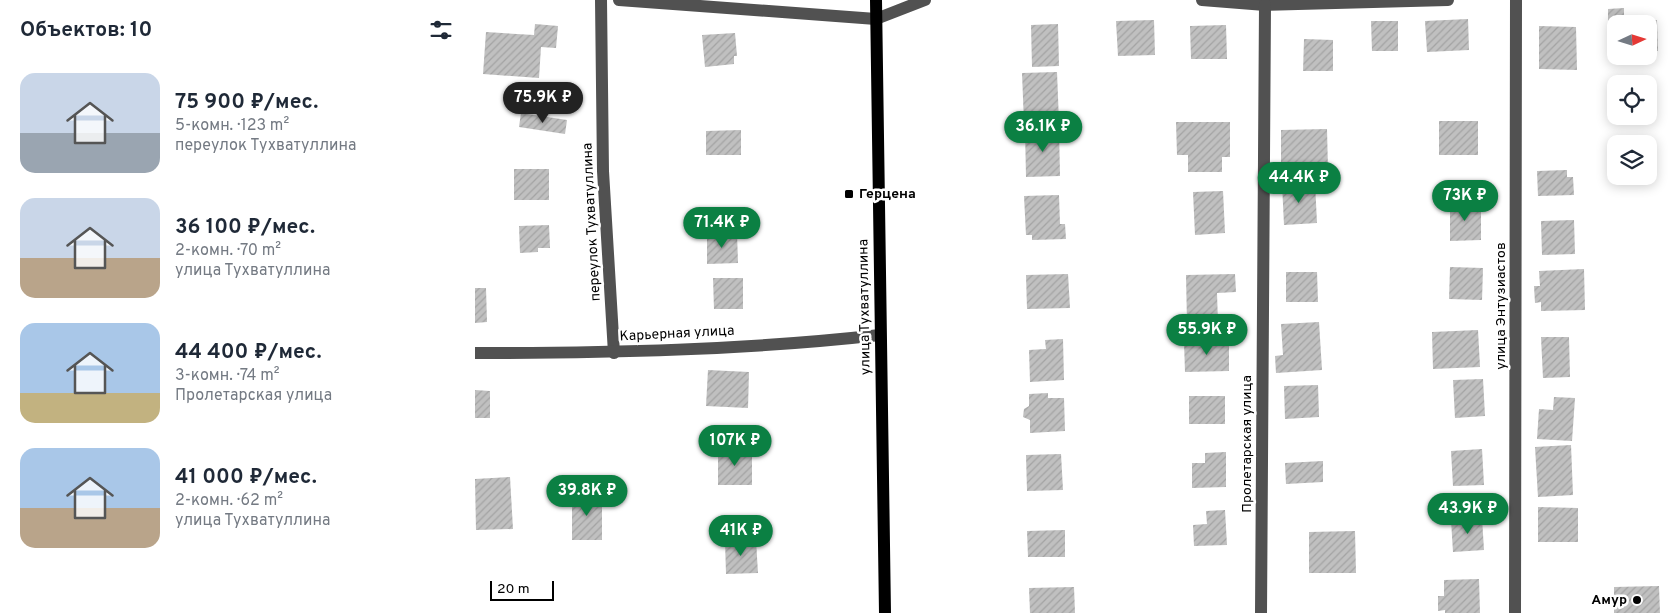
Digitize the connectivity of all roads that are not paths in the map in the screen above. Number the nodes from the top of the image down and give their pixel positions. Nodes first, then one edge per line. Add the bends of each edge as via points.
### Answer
1 (601, 0) edge
2 (619, 0) edge
3 (876, 0) edge
4 (925, 0) edge
5 (1202, 0) edge
6 (1449, 0) edge
7 (1516, 0) edge
8 (1265, 6) junction
9 (876, 19) junction
10 (881, 335) junction
11 (475, 353) edge
12 (614, 353) junction
13 (885, 613) edge
14 (1261, 613) edge
15 (1515, 613) edge

1 - 12 street, переулок Тухватуллина via 603,171
2 - 9 street
3 - 9 main road, улица Тухватуллина
4 - 9 street
5 - 8 street
6 - 8 street
7 - 15 street, улица Энтузиастов
8 - 14 street, Пролетарская улица
9 - 10 main road, улица Тухватуллина
10 - 12 street, Карьерная улица via 820,342
10 - 13 main road, улица Тухватуллина
11 - 12 street, Карьерная улица

